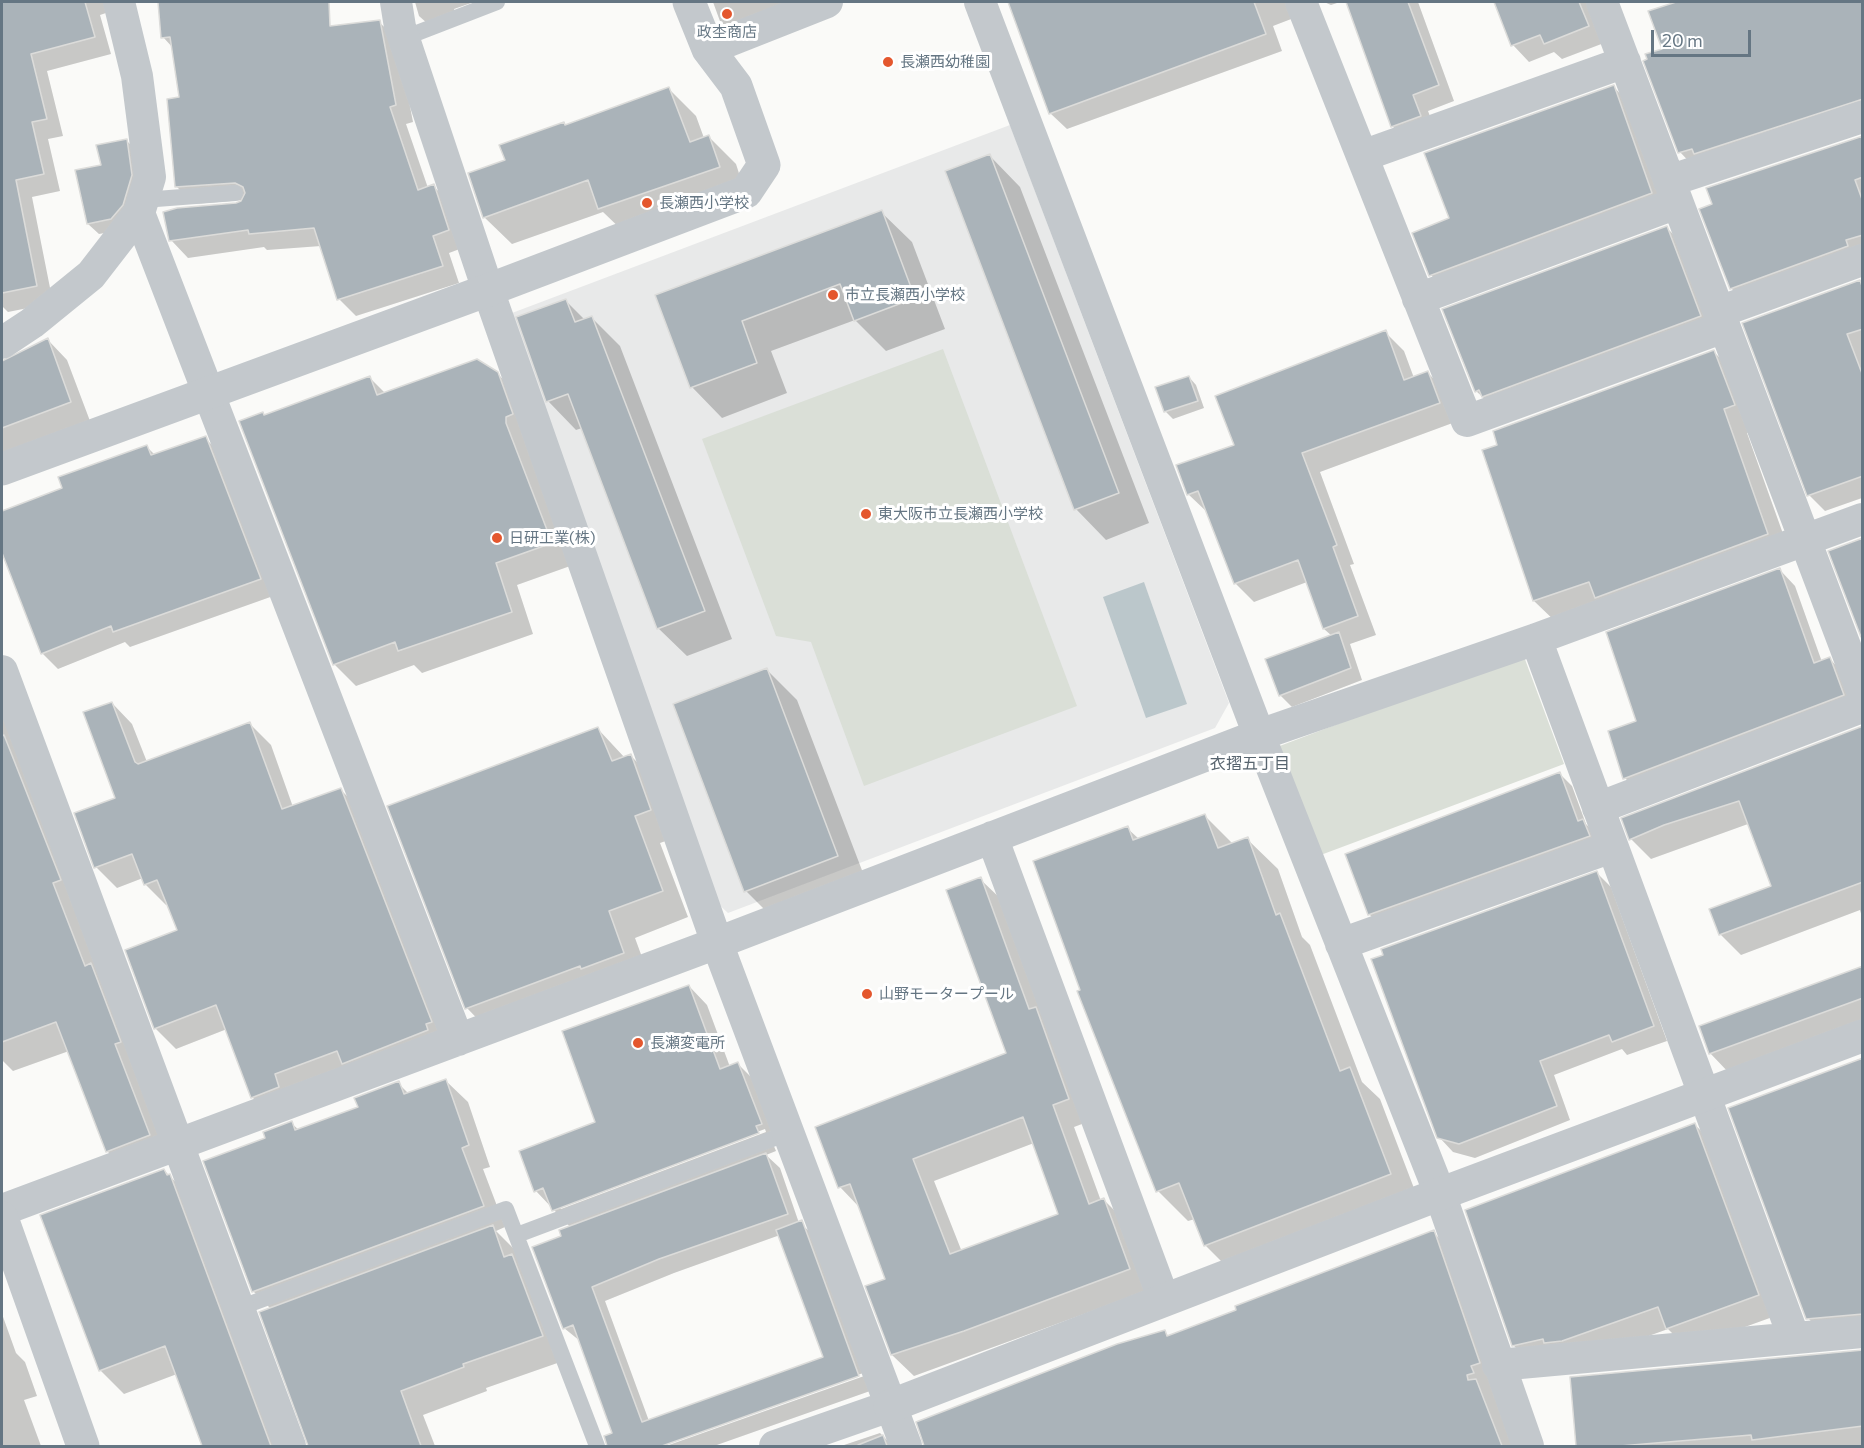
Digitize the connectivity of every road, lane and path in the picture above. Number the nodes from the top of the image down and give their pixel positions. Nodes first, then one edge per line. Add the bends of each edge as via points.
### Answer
1 (119, 2) edge
2 (396, 2) edge
3 (497, 2) edge
4 (689, 2) edge
5 (827, 2) edge
6 (980, 2) edge
7 (1301, 2) edge
8 (1602, 2) edge
9 (404, 38) junction
10 (708, 49) junction
11 (1624, 62) junction
12 (1863, 117) edge
13 (1362, 156) junction
14 (1673, 192) junction
15 (235, 193) dead end
16 (141, 207) junction
17 (1863, 260) edge
18 (488, 290) junction
19 (1418, 299) junction
20 (1721, 319) junction
21 (2, 344) edge
22 (209, 393) junction
23 (2, 469) edge
24 (1863, 519) edge
25 (1805, 541) junction
26 (1536, 639) junction
27 (2, 671) edge
28 (1863, 691) edge
29 (1863, 707) edge
30 (1259, 735) junction
31 (1598, 808) junction
32 (992, 837) junction
33 (1612, 847) junction
34 (717, 943) junction
35 (1341, 944) junction
36 (1863, 1036) edge
37 (458, 1040) junction
38 (1703, 1095) junction
39 (788, 1133) junction
40 (178, 1144) junction
41 (1440, 1194) junction
42 (2, 1210) edge
43 (2, 1218) edge
44 (517, 1235) junction
45 (1164, 1300) junction
46 (239, 1308) junction
47 (1863, 1332) edge
48 (1794, 1338) junction
49 (1498, 1365) junction
50 (890, 1406) junction
51 (83, 1446) edge
52 (290, 1446) edge
53 (597, 1446) edge
54 (775, 1446) edge
55 (906, 1446) edge
56 (1528, 1446) edge

1 - 16 street via 137,76 150,177
2 - 9 street
3 - 9 lane
4 - 10 street
5 - 10 street
6 - 30 street
7 - 13 street
8 - 11 street
9 - 18 street
10 - 18 street via 736,86 764,165 746,192
11 - 13 street
11 - 14 street
12 - 14 street
13 - 19 street
14 - 19 street
14 - 20 street
15 - 16 lane
16 - 21 street via 91,276
16 - 22 street
17 - 20 street
18 - 22 street
18 - 34 street
19 - 20 street via 1467,421
20 - 25 street
22 - 23 street
22 - 37 street
24 - 25 street
25 - 26 street
25 - 28 street
26 - 30 street
26 - 31 street
27 - 40 street
29 - 31 street
30 - 32 street
30 - 35 street
31 - 33 street
32 - 34 street
32 - 45 street
33 - 35 street
33 - 38 street
34 - 37 street
34 - 39 street
35 - 41 street
36 - 38 street
37 - 40 street
38 - 41 street
38 - 48 street
39 - 44 lane
39 - 50 street
40 - 42 street
40 - 46 street
41 - 45 street
41 - 49 street
43 - 51 street
44 - 46 lane via 506,1209
44 - 53 lane
45 - 50 street
46 - 52 street
47 - 48 street
48 - 49 street
49 - 56 street
50 - 54 street
50 - 55 street

